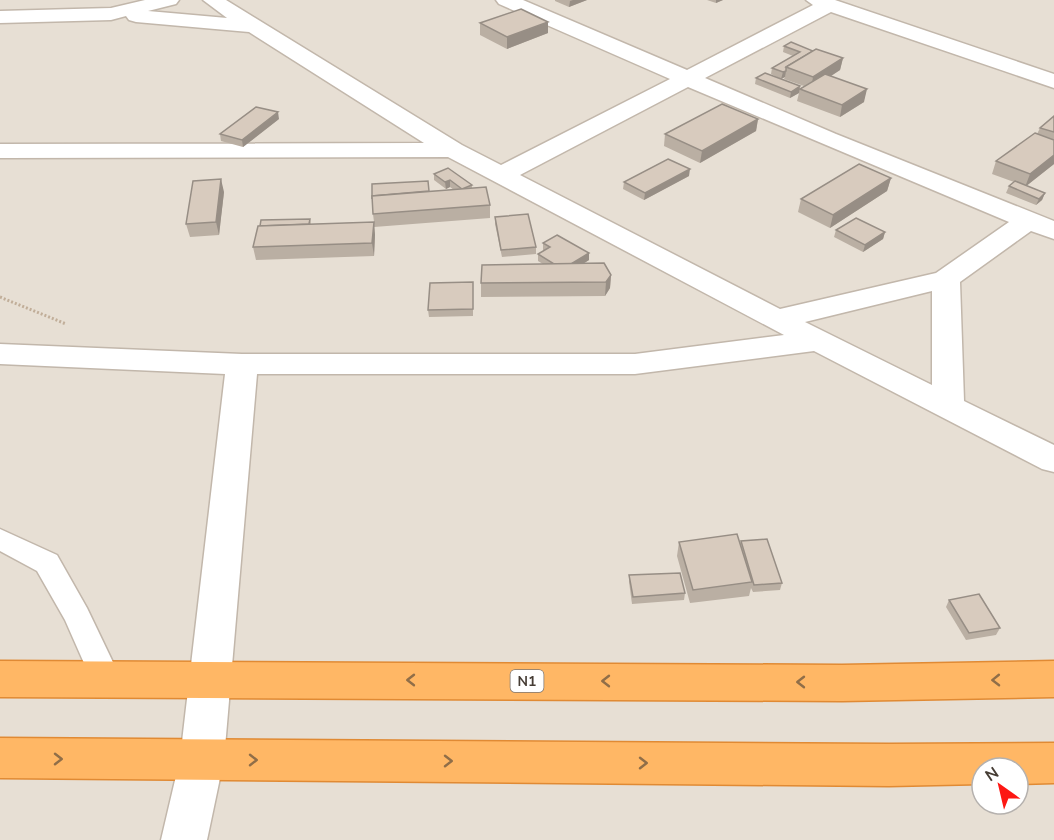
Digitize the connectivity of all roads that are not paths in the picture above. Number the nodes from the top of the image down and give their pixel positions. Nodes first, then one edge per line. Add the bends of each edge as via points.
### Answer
1 (168, 0) edge
2 (213, 0) edge
3 (506, 0) edge
4 (823, 2) edge
5 (111, 14) junction
6 (0, 17) edge
7 (254, 27) junction
8 (689, 78) junction
9 (1054, 81) edge
10 (453, 150) junction
11 (0, 151) edge
12 (503, 174) junction
13 (1028, 221) junction
14 (1054, 231) edge
15 (946, 279) junction
16 (777, 319) junction
17 (818, 340) junction
18 (0, 354) edge
19 (242, 364) junction
20 (948, 406) junction
21 (1054, 460) edge
22 (0, 539) edge
23 (0, 679) edge
24 (105, 679) junction
25 (1054, 679) edge
26 (212, 680) junction
27 (0, 758) edge
28 (202, 759) junction
29 (1054, 763) edge
30 (184, 840) edge

1 - 5 street
2 - 7 street
3 - 8 street
4 - 8 street
4 - 9 street
5 - 6 street
5 - 7 street
7 - 10 street
8 - 12 street
8 - 13 street
10 - 11 street
10 - 12 street
12 - 16 street
13 - 14 street
13 - 15 street
15 - 16 street
15 - 20 street
16 - 17 street
17 - 19 street via 635,364
17 - 20 street
18 - 19 street
19 - 26 street
20 - 21 street
22 - 24 lane via 47,563
23 - 24 highway, N1
24 - 26 highway, N1
25 -> 26 highway, N1 via 842,683
26 - 28 street
27 -> 28 highway
28 -> 29 highway
28 - 30 street

